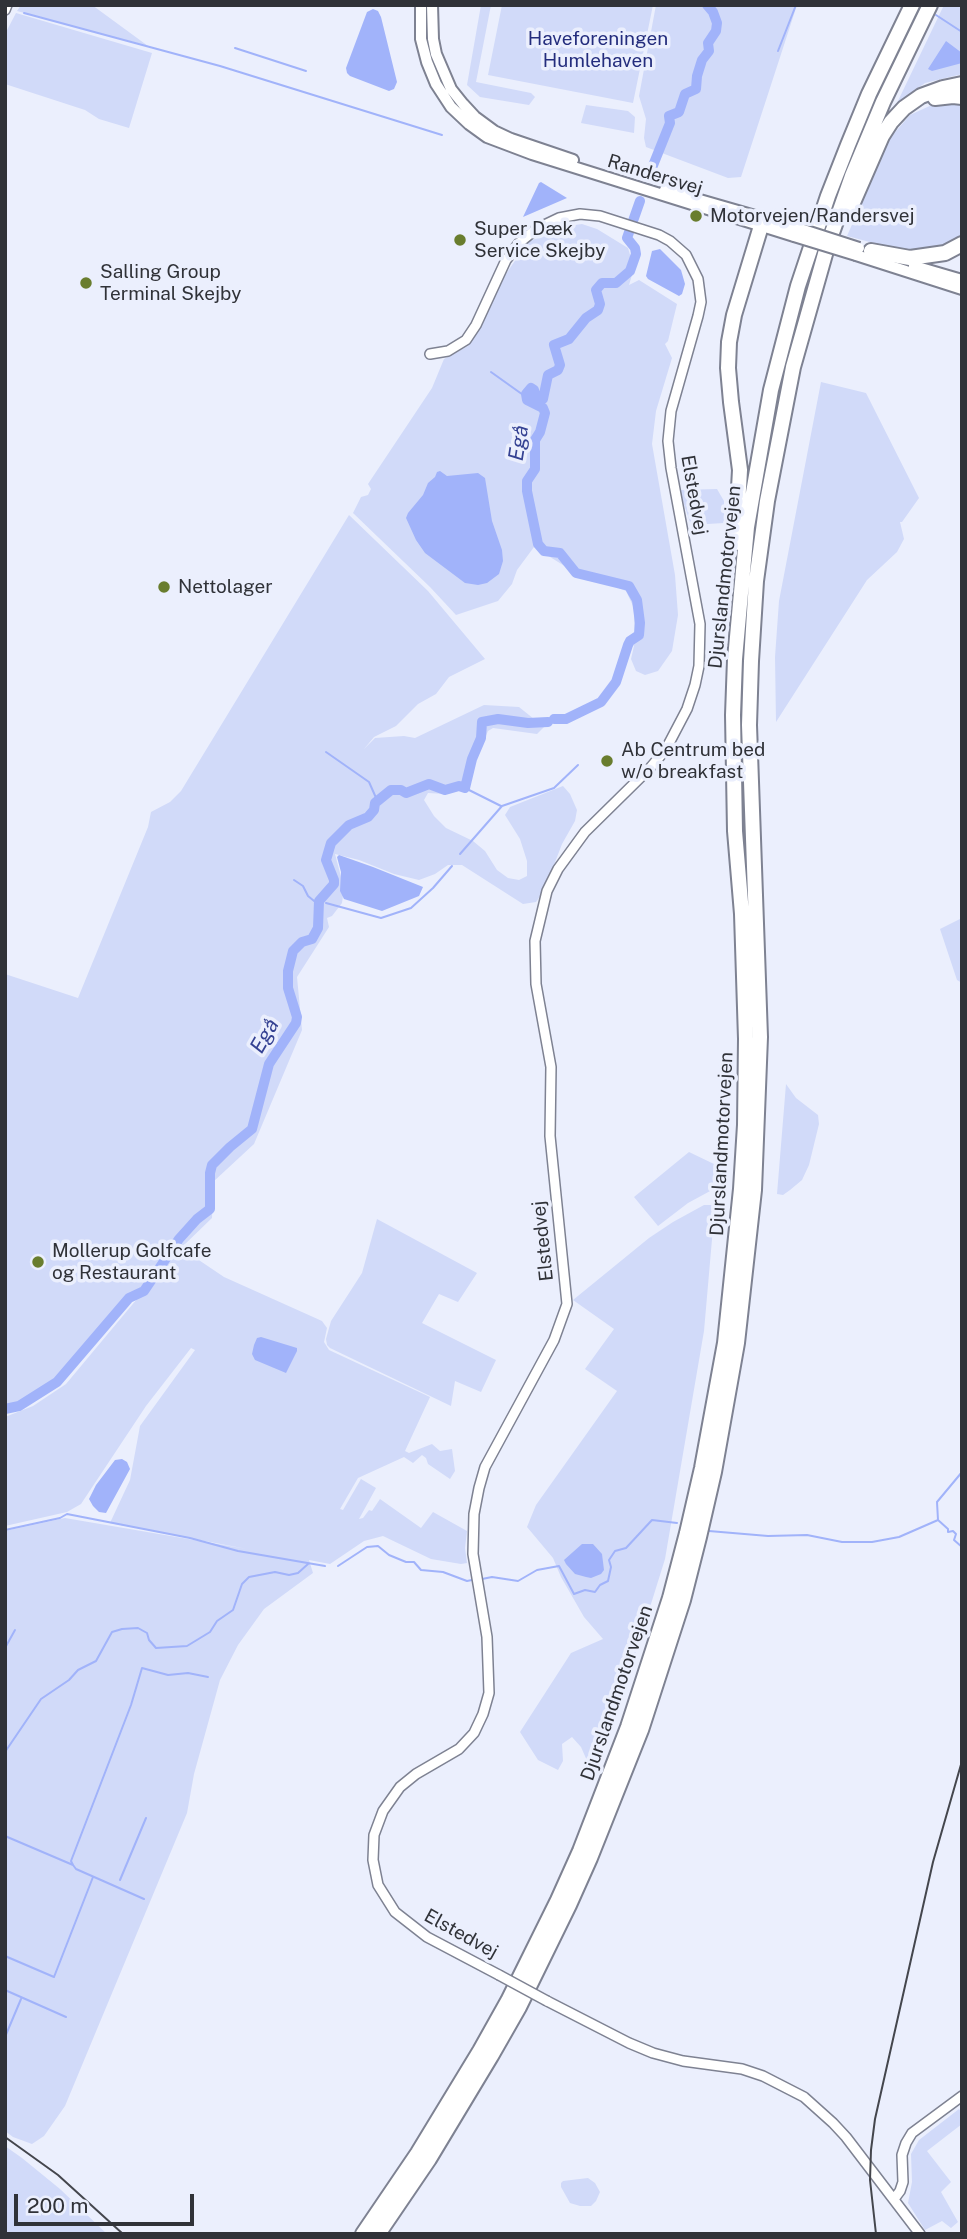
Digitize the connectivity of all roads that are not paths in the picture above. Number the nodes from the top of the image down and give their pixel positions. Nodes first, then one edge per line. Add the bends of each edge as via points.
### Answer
1 (7, 5) edge
2 (421, 5) edge
3 (432, 5) edge
4 (912, 5) edge
5 (930, 5) edge
6 (5, 10) edge
7 (962, 84) edge
8 (962, 97) edge
9 (875, 151) junction
10 (762, 222) junction
11 (962, 244) edge
12 (862, 252) junction
13 (962, 279) edge
14 (962, 289) edge
15 (430, 354) dead end
16 (793, 367) junction
17 (735, 831) junction
18 (962, 2096) edge
19 (894, 2199) junction
20 (363, 2234) edge
21 (378, 2234) edge
22 (920, 2234) edge

1 - 6 street
2 - 10 main road, Randersvej via 421,38 436,84 451,107 487,137 532,155
3 - 10 main road, Randersvej via 433,39 443,73 463,104 494,131
4 - 17 highway, Djurslandmotorvejen via 869,94 828,196 771,390 740,585 733,715
5 - 16 highway, Djurslandmotorvejen via 883,102 846,194
7 - 9 highway via 921,96 904,108
8 - 9 highway via 924,101 894,125
9 - 16 highway via 838,238
10 - 12 main road, Randersvej, bridge
10 - 17 highway via 729,341 740,470 727,716
11 - 12 highway via 945,253 910,258
12 - 13 main road, Randersvej
12 - 14 main road, Randersvej
15 - 19 street, Elstedvej, bridge via 454,349 472,334 506,260 536,229 559,218 600,216 666,238 681,250 691,262 700,288 698,316 671,411 668,440 700,624 699,666 687,709 666,749 585,832 547,891 535,941 536,984 551,1067 550,1136 567,1304 554,1340 485,1467 479,1488 472,1554 489,1661 489,1693 483,1714 459,1749 416,1774 390,1799 373,1846 378,1885 395,1912 421,1933 629,2043 683,2061 742,2069 804,2097 833,2123
16 - 21 highway, Djurslandmotorvejen via 766,501 751,647 749,749 760,1037 757,1128 742,1308 714,1472 663,1664 585,1870 492,2056
17 - 20 highway, Djurslandmotorvejen via 746,1039 738,1222 714,1406 670,1598 628,1727 543,1931 460,2085
18 - 19 street via 912,2133 902,2155 903,2182
19 - 22 street, Elstedvej

